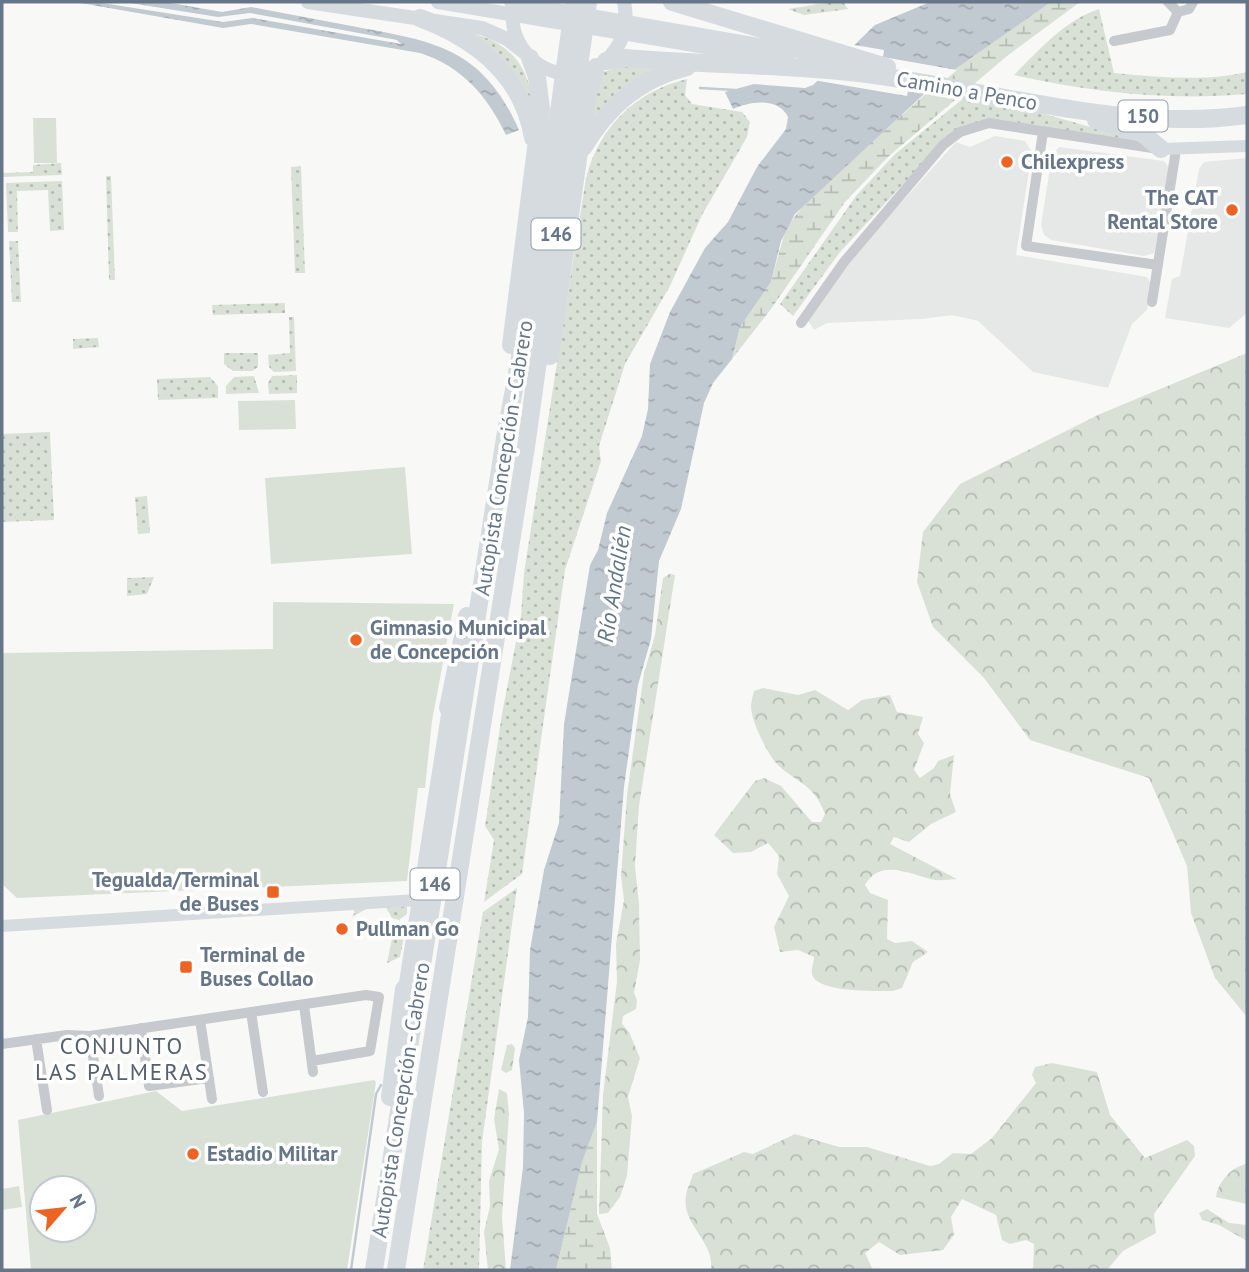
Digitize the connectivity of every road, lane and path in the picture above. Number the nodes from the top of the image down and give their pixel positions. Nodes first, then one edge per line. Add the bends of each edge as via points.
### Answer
1 (308, 2) edge
2 (442, 2) edge
3 (513, 2) edge
4 (588, 2) edge
5 (624, 2) edge
6 (672, 2) edge
7 (702, 2) edge
8 (1167, 2) edge
9 (1203, 2) edge
10 (1193, 4) edge
11 (1178, 12) junction
12 (577, 13) edge
13 (420, 18) junction
14 (733, 20) junction
15 (689, 37) junction
16 (1114, 41) dead end
17 (780, 53) junction
18 (527, 55) junction
19 (697, 65) junction
20 (595, 67) junction
21 (865, 69) junction
22 (1008, 93) junction
23 (1039, 104) junction
24 (1247, 104) edge
25 (1247, 115) edge
26 (1043, 132) junction
27 (1247, 146) edge
28 (1169, 149) junction
29 (580, 154) junction
30 (534, 166) junction
31 (1158, 265) junction
32 (1153, 302) dead end
33 (801, 323) dead end
34 (505, 438) junction
35 (526, 447) junction
36 (487, 560) junction
37 (448, 708) joint
38 (418, 900) junction
39 (2, 926) edge
40 (404, 989) joint
41 (304, 1004) junction
42 (251, 1012) junction
43 (200, 1020) junction
44 (141, 1028) junction
45 (90, 1036) junction
46 (36, 1039) junction
47 (2, 1044) edge
48 (209, 1078) junction
49 (263, 1092) dead end
50 (99, 1096) dead end
51 (212, 1099) dead end
52 (47, 1110) dead end
53 (381, 1228) junction
54 (374, 1270) edge
55 (396, 1270) edge

1 - 13 main road
2 - 15 main road
3 - 15 main road
3 - 18 main road via 513,30
4 - 12 highway
5 - 20 main road via 625,31 615,51
6 - 14 highway
7 - 14 highway
8 - 11 street
9 - 10 street
10 - 11 street
11 - 16 street via 1170,30
12 - 34 highway, Autopista Concepción - Cabrero / 146
12 - 35 highway, Autopista Concepción - Cabrero / 146
13 - 18 main road via 482,28
13 - 30 highway via 466,40 509,79 528,114
14 - 17 highway
15 - 17 main road
17 - 19 highway
17 - 21 highway
17 - 21 highway
18 - 20 main road via 555,72
18 - 30 highway via 541,99
19 - 20 highway via 625,58
19 - 29 highway via 651,79 621,98
20 - 29 highway
21 - 22 highway, Camino a Penco / 150
22 - 23 highway, Camino a Penco / 150
22 - 24 highway, Camino a Penco / 150 via 1176,108
23 - 25 highway, Camino a Penco / 150 via 1163,118
23 - 28 highway via 1142,133
26 - 28 street
26 - 31 street via 1026,246
26 - 33 street via 980,124 943,145 844,262
27 - 28 street
28 - 31 street
29 - 35 highway via 555,332
30 - 34 highway via 512,332
31 - 32 street
34 - 36 highway, Autopista Concepción - Cabrero / 146
35 - 55 highway, Autopista Concepción - Cabrero / 146
36 - 37 highway via 472,596
36 - 53 highway, Autopista Concepción - Cabrero / 146
37 - 38 street
38 - 39 street
38 - 40 street
40 - 53 highway via 384,1153
41 - 41 street via 312,1066 370,1051 379,997
41 - 42 street
42 - 43 street
42 - 49 street
43 - 44 street
43 - 48 street
44 - 45 street
44 - 48 street via 149,1087
45 - 46 street
45 - 50 street
46 - 47 street
46 - 52 street
48 - 51 street
53 - 54 highway, Autopista Concepción - Cabrero / 146

